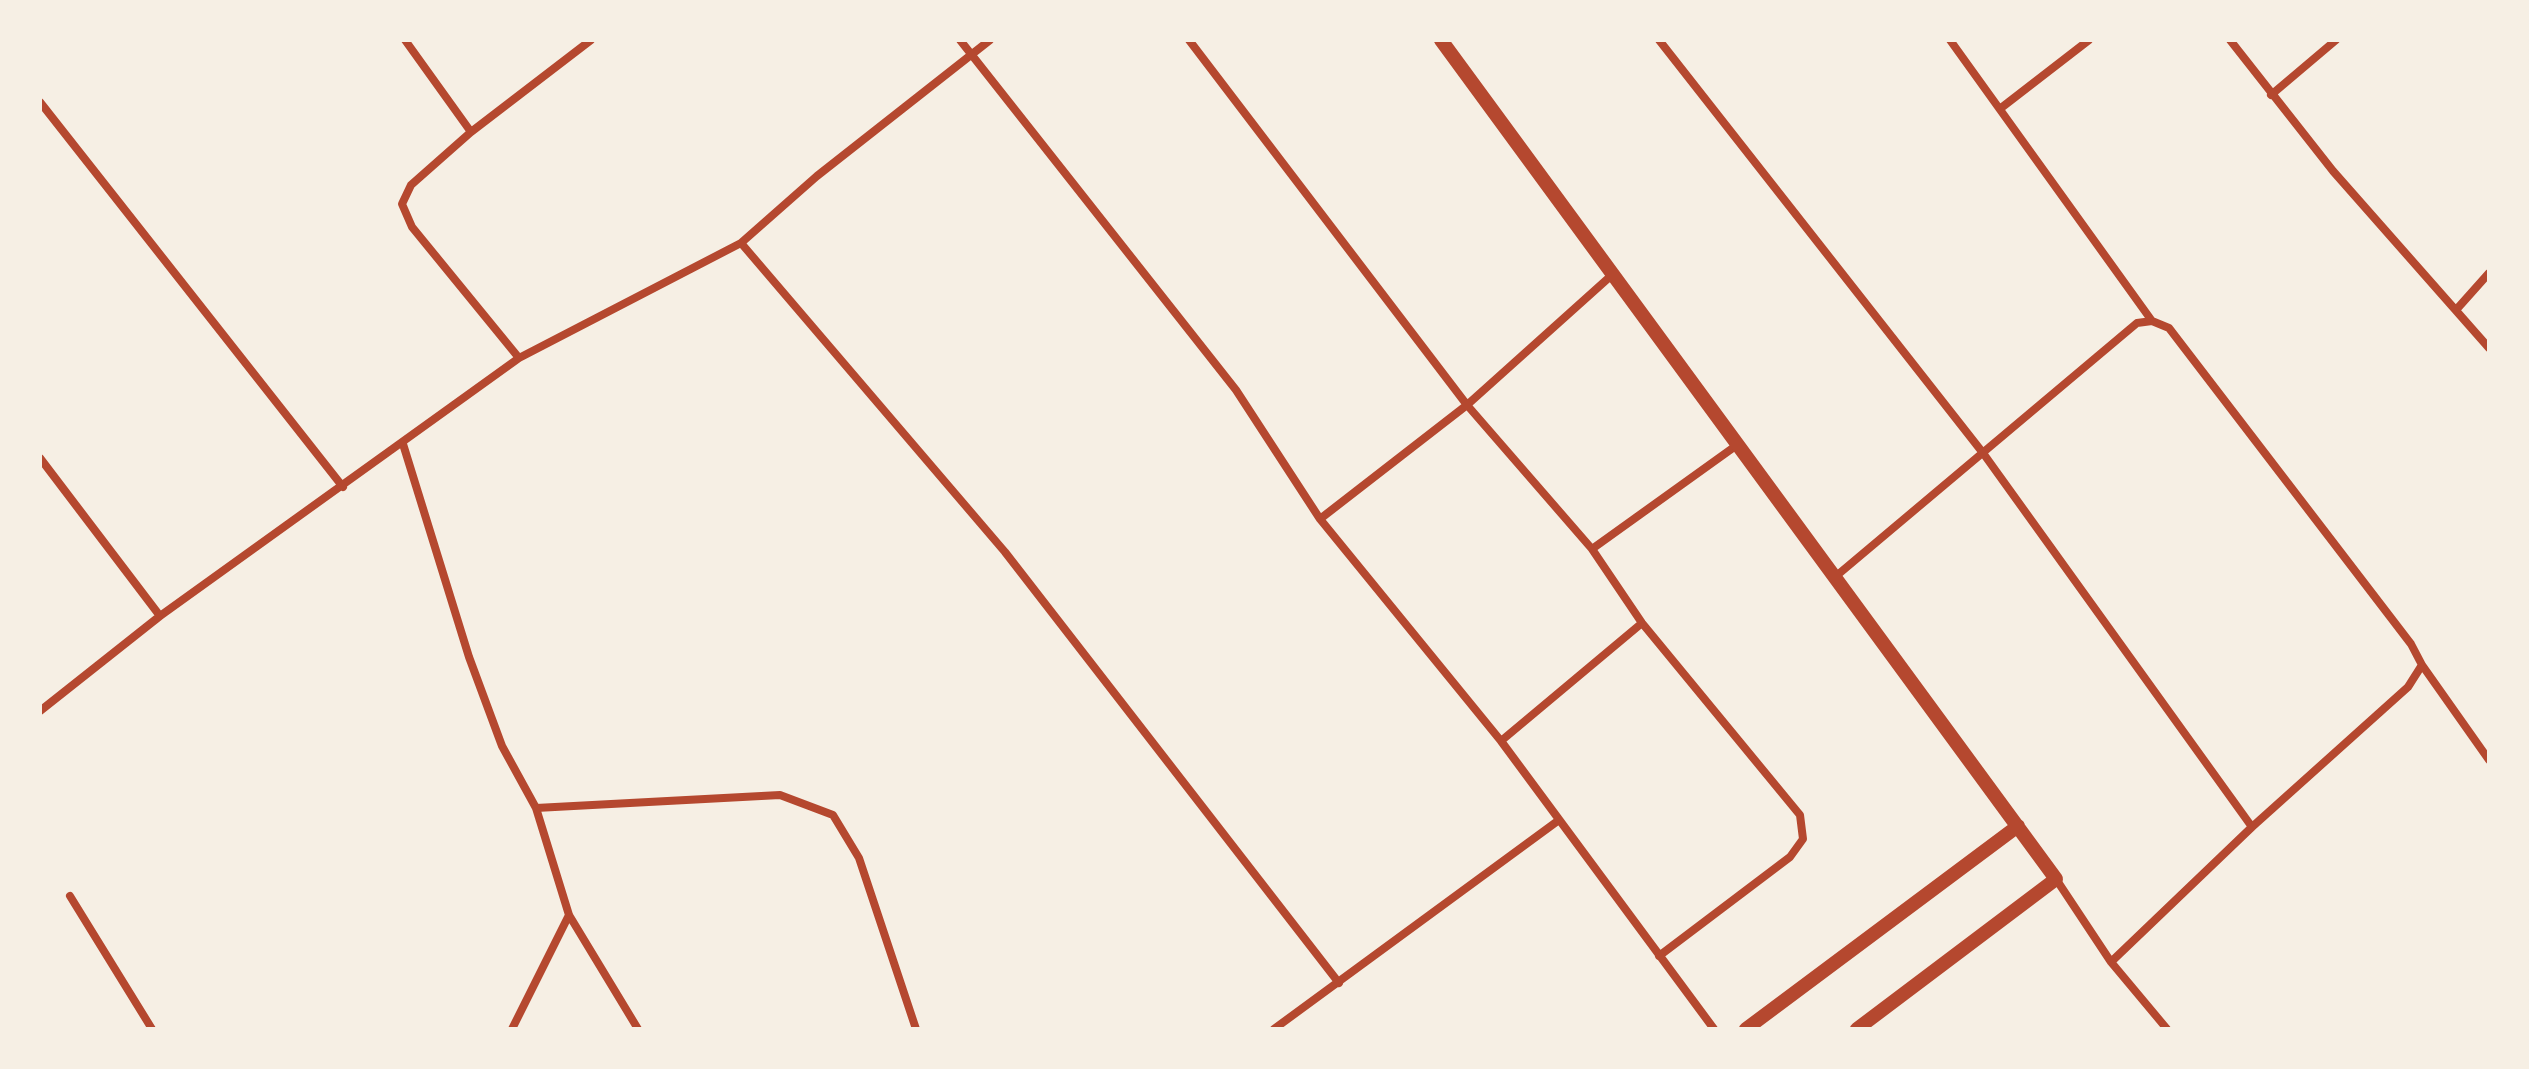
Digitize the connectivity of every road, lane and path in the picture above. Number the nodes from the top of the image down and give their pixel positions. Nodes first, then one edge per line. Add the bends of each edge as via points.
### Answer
1 (405, 40) edge
2 (591, 40) edge
3 (960, 40) edge
4 (990, 40) edge
5 (1189, 40) edge
6 (1441, 40) edge
7 (1659, 40) edge
8 (1950, 40) edge
9 (2089, 40) edge
10 (2230, 40) edge
11 (2336, 40) edge
12 (970, 53) junction
13 (2271, 95) junction
14 (40, 102) edge
15 (2001, 108) junction
16 (471, 132) junction
17 (741, 243) junction
18 (2489, 273) edge
19 (1613, 274) junction
20 (2456, 310) junction
21 (2152, 321) junction
22 (2489, 348) edge
23 (519, 358) junction
24 (1467, 405) junction
25 (403, 444) junction
26 (1737, 445) junction
27 (1983, 453) junction
28 (40, 458) edge
29 (343, 487) junction
30 (1320, 519) junction
31 (1592, 549) junction
32 (1835, 577) junction
33 (160, 616) junction
34 (1642, 623) junction
35 (2422, 665) junction
36 (40, 711) edge
37 (1501, 741) junction
38 (2489, 760) edge
39 (536, 808) junction
40 (1559, 820) junction
41 (2018, 826) junction
42 (2252, 827) junction
43 (2056, 879) junction
44 (70, 896) dead end
45 (569, 915) junction
46 (1659, 956) junction
47 (2111, 962) junction
48 (1339, 983) junction
49 (152, 1029) edge
50 (512, 1029) edge
51 (638, 1029) edge
52 (916, 1029) edge
53 (1274, 1029) edge
54 (1714, 1029) edge
55 (1746, 1029) edge
56 (1857, 1029) edge
57 (2167, 1029) edge

1 - 16 street
2 - 16 street
3 - 12 street
4 - 12 street
5 - 24 street
6 - 19 street
7 - 27 street
8 - 15 street
9 - 15 street
10 - 13 street
11 - 13 street
12 - 17 street
12 - 30 street via 1236,390
13 - 20 street
14 - 29 street
15 - 21 street
16 - 23 street via 411,185 402,204 412,227
17 - 23 street
17 - 48 street via 1005,552
18 - 20 street
19 - 24 street
19 - 26 street
20 - 22 street
21 - 27 street via 2137,323
21 - 35 street via 2169,328
23 - 25 street
24 - 30 street
24 - 31 street
25 - 29 street
25 - 39 street via 496,731
26 - 31 street
26 - 32 street
27 - 32 street
27 - 42 street
28 - 33 street
29 - 33 street
30 - 37 street
31 - 34 street
32 - 41 street
33 - 36 street
34 - 37 street
34 - 46 street via 1800,815 1803,839 1790,857
35 - 38 street
35 - 42 street via 2408,687
37 - 40 street
39 - 45 street
39 - 52 street via 780,795 833,815 859,858
40 - 46 street
40 - 48 street
41 - 43 street
41 - 55 street
42 - 47 street
43 - 47 street
43 - 56 street
44 - 49 street
45 - 50 street
45 - 51 street
46 - 54 street
47 - 57 street
48 - 53 street

